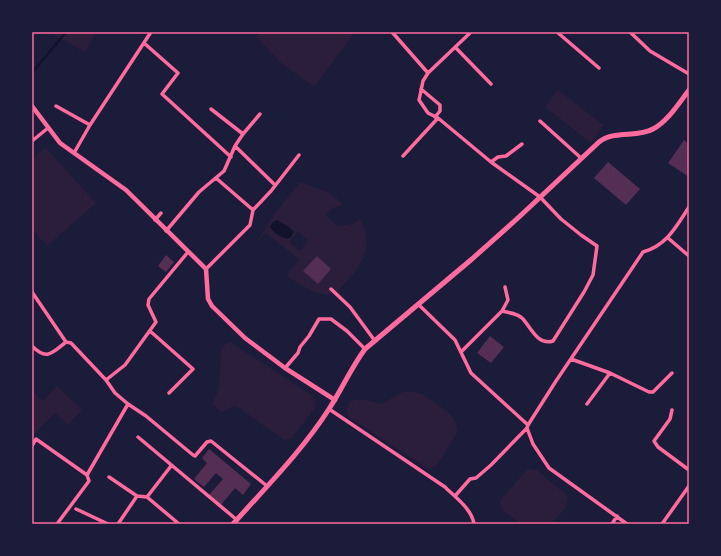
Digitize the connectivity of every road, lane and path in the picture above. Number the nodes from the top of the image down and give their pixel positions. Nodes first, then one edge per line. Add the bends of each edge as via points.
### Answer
1 (151, 32) edge
2 (471, 32) edge
3 (557, 32) edge
4 (630, 32) edge
5 (395, 33) edge
6 (144, 43) junction
7 (455, 47) junction
8 (599, 68) dead end
9 (428, 73) junction
10 (689, 74) edge
11 (491, 84) dead end
12 (421, 89) junction
13 (689, 90) edge
14 (32, 106) edge
15 (56, 106) dead end
16 (211, 109) dead end
17 (260, 114) dead end
18 (436, 118) junction
19 (540, 121) dead end
20 (90, 125) junction
21 (48, 128) junction
22 (243, 134) junction
23 (32, 141) edge
24 (522, 144) dead end
25 (235, 146) junction
26 (74, 153) junction
27 (299, 155) dead end
28 (403, 156) dead end
29 (231, 157) junction
30 (582, 158) junction
31 (491, 162) junction
32 (216, 178) junction
33 (274, 185) junction
34 (540, 197) junction
35 (689, 207) edge
36 (253, 210) junction
37 (161, 213) dead end
38 (154, 220) junction
39 (166, 231) junction
40 (668, 238) junction
41 (188, 252) junction
42 (689, 256) edge
43 (206, 269) junction
44 (505, 288) dead end
45 (331, 289) dead end
46 (32, 292) edge
47 (419, 305) junction
48 (502, 311) junction
49 (150, 331) junction
50 (375, 341) junction
51 (66, 342) junction
52 (32, 346) edge
53 (365, 349) junction
54 (462, 351) junction
55 (571, 359) junction
56 (285, 368) junction
57 (610, 373) junction
58 (672, 373) dead end
59 (106, 380) junction
60 (169, 393) dead end
61 (335, 400) junction
62 (128, 404) junction
63 (588, 404) dead end
64 (329, 409) junction
65 (672, 410) dead end
66 (527, 426) junction
67 (138, 438) dead end
68 (32, 446) edge
69 (171, 466) junction
70 (689, 470) edge
71 (87, 474) junction
72 (109, 477) dead end
73 (267, 486) junction
74 (689, 486) edge
75 (137, 496) junction
76 (455, 496) junction
77 (147, 497) junction
78 (76, 509) dead end
79 (617, 516) junction
80 (235, 522) edge
81 (57, 524) edge
82 (108, 524) edge
83 (118, 524) edge
84 (179, 524) edge
85 (474, 524) edge
86 (612, 524) edge
87 (627, 524) edge
88 (662, 524) edge

1 - 6 street
2 - 7 street
3 - 8 street
4 - 10 street via 650,51
5 - 9 street
6 - 20 street
6 - 29 street via 178,73 162,94
7 - 9 street
7 - 11 street
9 - 12 street
12 - 18 street via 420,103
12 - 18 street via 440,106
13 - 30 main road via 671,114 653,130 603,138
14 - 21 street
15 - 20 street
16 - 22 street
17 - 22 street
18 - 28 street
18 - 31 street
19 - 30 street
20 - 26 street
21 - 23 street
21 - 26 street via 60,143
22 - 25 street
24 - 31 street via 506,156
25 - 29 street
25 - 33 street
26 - 38 street via 126,190
27 - 33 street
29 - 32 street via 224,171
30 - 34 main road
31 - 34 street
32 - 36 street
32 - 39 street via 199,192
33 - 36 street
34 - 47 main road
34 - 48 street via 561,219 597,246 593,275 553,341 548,343 542,342 523,319 513,313
35 - 40 street
36 - 43 street via 250,225
37 - 38 street
38 - 39 street
39 - 41 street
40 - 42 street
40 - 55 street via 654,249 643,252
41 - 43 street
41 - 49 street via 149,299 148,305 156,322
43 - 56 street via 208,299 212,306 245,338
44 - 48 street via 508,300
45 - 50 street via 350,307
46 - 51 street
47 - 50 main road
47 - 54 street via 456,340
48 - 54 street
49 - 59 street via 125,365
49 - 60 street via 193,369
50 - 53 main road
51 - 52 street via 45,355
51 - 59 street via 71,343
53 - 56 street via 330,319 319,319 298,353
53 - 61 main road
54 - 66 street via 471,373
55 - 57 street
55 - 66 street
56 - 61 street
57 - 58 street via 653,392
57 - 63 street
59 - 62 street
61 - 64 main road
62 - 71 street
62 - 73 street via 193,455 195,456 207,442 211,441
64 - 73 main road via 299,450
64 - 76 street
65 - 70 street via 670,419 654,441 658,448
66 - 76 street via 491,465 476,478 470,479
66 - 79 street via 533,444 549,468
67 - 69 street
68 - 71 street via 36,439
69 - 77 street
69 - 80 street
71 - 81 street via 90,481
72 - 75 street
73 - 80 main road
74 - 88 street
75 - 77 street
75 - 83 street
76 - 85 street via 473,516
77 - 84 street
78 - 82 street
79 - 86 street
79 - 87 street

